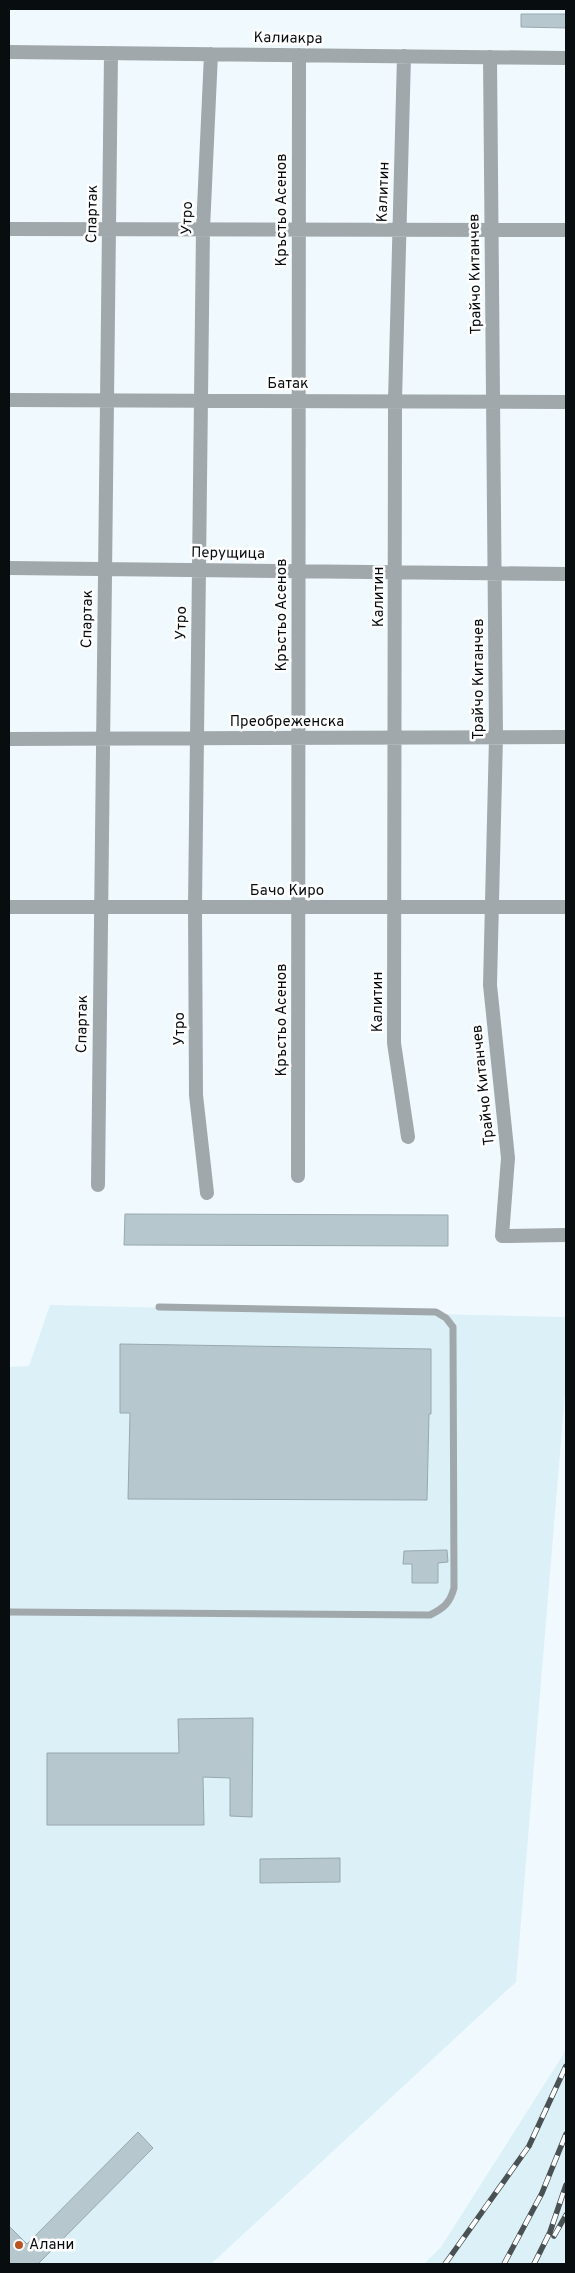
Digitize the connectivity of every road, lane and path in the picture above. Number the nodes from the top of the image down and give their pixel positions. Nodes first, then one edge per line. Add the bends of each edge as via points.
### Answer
1 (9, 52) edge
2 (111, 53) junction
3 (211, 54) junction
4 (299, 55) junction
5 (404, 56) junction
6 (490, 57) junction
7 (566, 58) edge
8 (9, 229) edge
9 (109, 230) junction
10 (203, 230) junction
11 (299, 230) junction
12 (400, 230) junction
13 (492, 230) junction
14 (566, 230) edge
15 (9, 400) edge
16 (107, 400) junction
17 (202, 400) junction
18 (298, 400) junction
19 (395, 401) junction
20 (494, 401) junction
21 (566, 402) edge
22 (9, 568) edge
23 (105, 569) junction
24 (200, 570) junction
25 (298, 571) junction
26 (395, 572) junction
27 (496, 573) junction
28 (566, 574) edge
29 (566, 737) edge
30 (196, 738) junction
31 (298, 738) junction
32 (396, 738) junction
33 (496, 738) junction
34 (9, 739) edge
35 (103, 739) junction
36 (9, 907) edge
37 (101, 907) junction
38 (195, 907) junction
39 (298, 907) junction
40 (395, 907) junction
41 (566, 907) edge
42 (491, 908) junction
43 (408, 1138) dead end
44 (298, 1176) dead end
45 (98, 1185) dead end
46 (207, 1193) dead end
47 (566, 1235) edge
48 (159, 1307) dead end
49 (9, 1612) edge

1 - 2 street, Калиакра
2 - 3 street, Калиакра
2 - 9 street, Спартак
3 - 4 street, Калиакра
3 - 10 street, Утро
4 - 5 street, Калиакра
4 - 11 street, Кръстьо Асенов
5 - 6 street, Калиакра
5 - 12 street, Калитин
6 - 7 street, Калиакра
6 - 13 street, Трайчо Китанчев
8 - 9 street
9 - 10 street
9 - 16 street, Спартак
10 - 11 street
10 - 17 street, Утро
11 - 12 street
11 - 18 street, Кръстьо Асенов
12 - 13 street
12 - 19 street, Калитин
13 - 14 street
13 - 20 street, Трайчо Китанчев
15 - 16 street, Батак
16 - 17 street, Батак
16 - 23 street, Спартак
17 - 18 street, Батак
17 - 24 street, Утро
18 - 19 street, Батак
18 - 25 street, Кръстьо Асенов
19 - 20 street, Батак
19 - 26 street, Калитин
20 - 21 street, Батак
20 - 27 street, Трайчо Китанчев
22 - 23 street, Перущица
23 - 24 street, Перущица
23 - 35 street, Спартак
24 - 25 street, Перущица
24 - 30 street, Утро
25 - 26 street, Перущица
25 - 31 street, Кръстьо Асенов
26 - 27 street, Перущица
26 - 32 street, Калитин
27 - 28 street, Перущица
27 - 33 street, Трайчо Китанчев
29 - 33 street, Преобреженска
30 - 31 street, Преобреженска
30 - 35 street, Преобреженска
30 - 38 street, Утро
31 - 32 street, Преобреженска
31 - 39 street, Кръстьо Асенов
32 - 33 street, Преобреженска
32 - 40 street, Калитин
33 - 42 street, Трайчо Китанчев
34 - 35 street, Преобреженска
35 - 37 street, Спартак
36 - 37 street, Бачо Киро
37 - 38 street, Бачо Киро
37 - 45 street, Спартак
38 - 39 street, Бачо Киро
38 - 46 street, Утро via 196,1095
39 - 40 street, Бачо Киро
39 - 44 street, Кръстьо Асенов
40 - 42 street, Бачо Киро
40 - 43 street, Калитин via 394,1044
41 - 42 street, Бачо Киро
42 - 47 street, Трайчо Китанчев via 490,985 508,1158 502,1236
48 - 49 lane via 436,1312 446,1318 452,1327 454,1588 450,1601 430,1615

